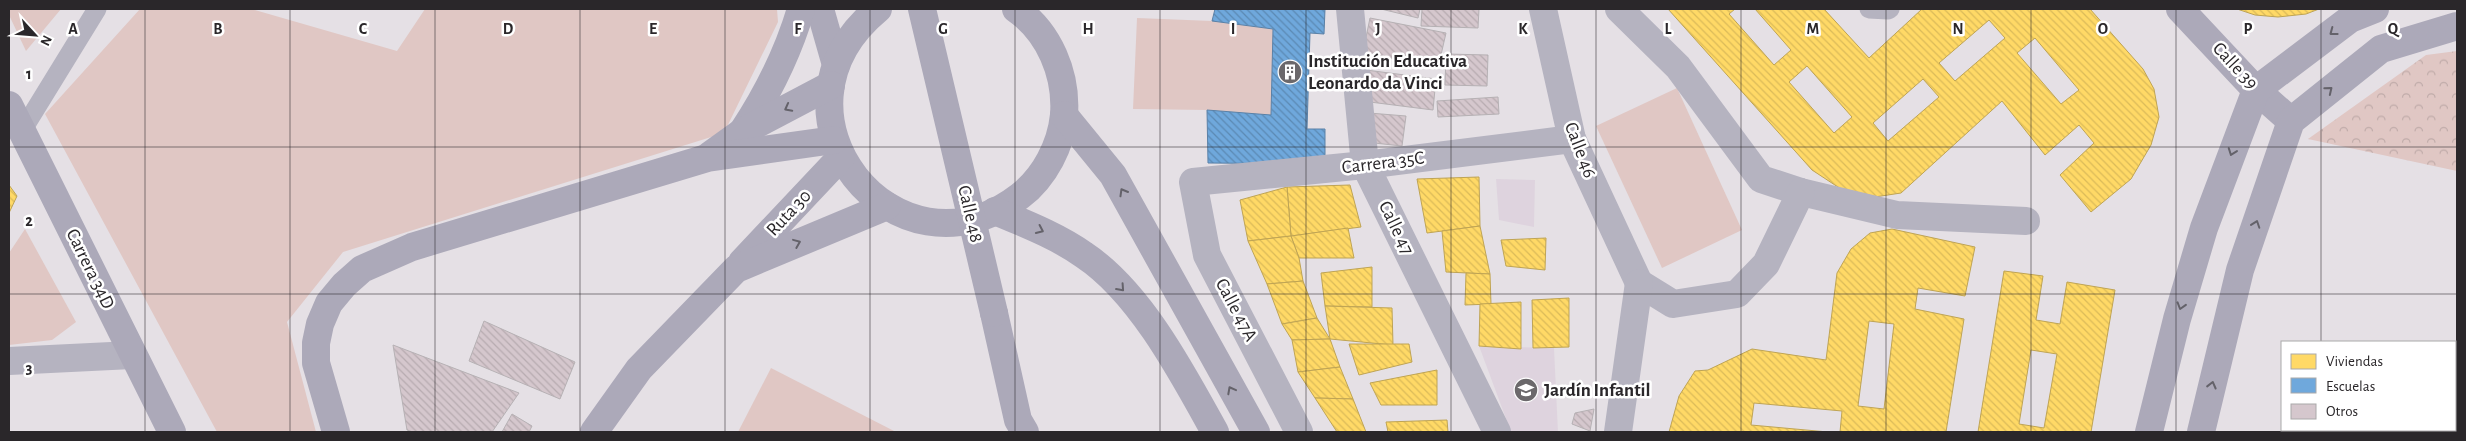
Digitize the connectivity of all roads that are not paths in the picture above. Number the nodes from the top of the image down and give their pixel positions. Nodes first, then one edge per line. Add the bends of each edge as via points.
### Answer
1 (97, 9) edge
2 (801, 9) edge
3 (820, 9) edge
4 (878, 9) edge
5 (922, 9) edge
6 (1016, 9) edge
7 (1350, 9) edge
8 (1543, 9) edge
9 (1620, 9) edge
10 (1869, 9) edge
11 (1890, 9) edge
12 (2180, 9) edge
13 (2375, 9) edge
14 (2457, 26) edge
15 (834, 75) junction
16 (2256, 90) junction
17 (9, 105) edge
18 (1064, 115) junction
19 (2291, 121) junction
20 (22, 131) junction
21 (742, 132) junction
22 (1572, 139) junction
23 (838, 148) junction
24 (707, 158) junction
25 (1365, 165) junction
26 (1193, 182) joint
27 (1801, 192) junction
28 (887, 206) junction
29 (995, 211) junction
30 (2026, 222) dead end
31 (736, 269) junction
32 (1638, 283) junction
33 (132, 355) junction
34 (9, 361) edge
35 (1020, 428) edge
36 (172, 432) edge
37 (336, 432) edge
38 (594, 432) edge
39 (1215, 432) edge
40 (1256, 432) edge
41 (1299, 432) edge
42 (1497, 432) edge
43 (1618, 432) edge
44 (2149, 432) edge
45 (2201, 432) edge

1 - 20 lane
2 - 21 main road via 780,66
3 - 15 main road
4 - 15 main road via 857,28 841,52
5 - 35 main road, Calle 48, bridge
6 - 18 main road via 1041,34 1055,59 1063,86
7 - 25 street, Calle 47
8 - 22 street, Calle 46
9 - 27 street via 1678,67 1761,179
10 - 11 lane
12 - 16 main road, Calle 39
13 -> 16 main road via 2350,20
19 -> 14 main road via 2380,49
15 -> 21 main road
15 - 23 main road via 829,112
16 - 19 main road, Calle 39
16 -> 44 main road via 2204,228
17 - 20 main road, Carrera 34D
18 - 29 main road via 1055,150 1042,172 1024,192
40 -> 18 main road via 1114,175
45 -> 19 main road via 2240,270
20 - 33 main road, Carrera 34D
21 - 24 main road
22 - 25 street, Carrera 35C
22 - 32 street, Calle 46
23 - 24 main road
23 - 28 main road via 856,180
23 - 31 main road, Ruta 30
24 - 37 main road via 412,247 362,269 329,303 316,343 318,370
25 - 26 street, Carrera 35C
25 - 42 street, Calle 47
26 - 41 street, Calle 47A via 1207,255
27 - 30 street via 1897,215
27 - 32 street via 1766,264 1737,294 1673,304
28 - 29 main road via 914,218 948,222 979,218
31 -> 28 main road
29 -> 39 main road via 1052,236 1085,255 1111,277 1139,308
31 - 38 main road, Ruta 30 via 639,368
32 - 43 street
33 - 34 street
33 - 36 main road, Carrera 34D

